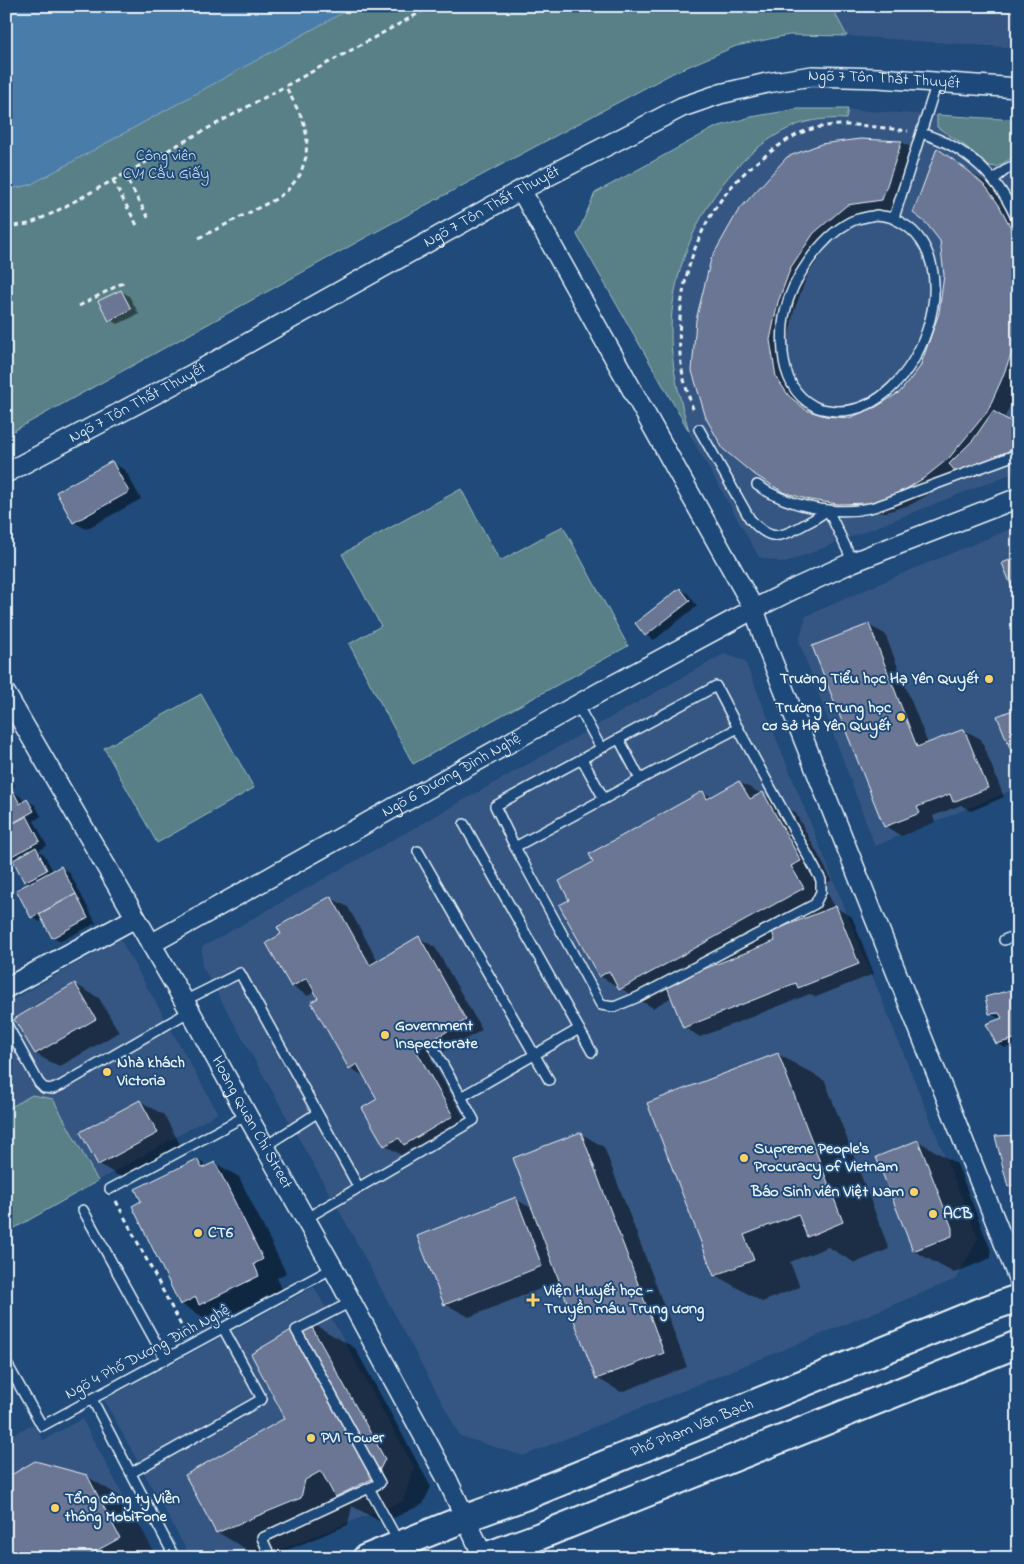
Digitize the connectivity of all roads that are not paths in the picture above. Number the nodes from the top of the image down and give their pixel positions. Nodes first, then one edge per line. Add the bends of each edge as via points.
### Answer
1 (937, 82) junction
2 (1018, 88) edge
3 (921, 132) junction
4 (1018, 164) edge
5 (993, 180) junction
6 (521, 190) junction
7 (894, 218) junction
8 (1018, 223) edge
9 (699, 429) dead end
10 (1018, 454) edge
11 (6, 474) edge
12 (757, 485) dead end
13 (1018, 498) edge
14 (828, 510) junction
15 (853, 562) junction
16 (754, 609) junction
17 (7, 697) edge
18 (577, 704) junction
19 (738, 728) junction
20 (619, 739) junction
21 (601, 748) junction
22 (582, 759) junction
23 (640, 779) junction
24 (604, 800) junction
25 (464, 824) dead end
26 (515, 847) junction
27 (418, 851) dead end
28 (135, 918) junction
29 (1018, 934) edge
30 (1004, 940) dead end
31 (151, 944) junction
32 (6, 988) edge
33 (187, 1006) junction
34 (6, 1023) edge
35 (579, 1029) junction
36 (433, 1047) dead end
37 (592, 1052) dead end
38 (535, 1055) junction
39 (549, 1080) dead end
40 (461, 1097) junction
41 (317, 1113) junction
42 (247, 1116) junction
43 (264, 1147) junction
44 (359, 1188) junction
45 (110, 1189) road end
46 (83, 1210) dead end
47 (305, 1219) junction
48 (333, 1268) junction
49 (1018, 1278) edge
50 (1018, 1298) edge
51 (351, 1302) junction
52 (223, 1328) junction
53 (1018, 1344) edge
54 (165, 1359) junction
55 (6, 1362) edge
56 (92, 1399) junction
57 (131, 1473) junction
58 (370, 1488) junction
59 (466, 1518) junction
60 (400, 1545) junction
61 (482, 1557) edge
62 (175, 1558) edge
63 (271, 1558) edge
64 (366, 1558) edge

1 - 2 street, Ngõ 7 Tôn Thất Thuyết
1 - 3 lane
1 - 6 street, Ngõ 7 Tôn Thất Thuyết via 812,76 720,94 682,107
3 - 5 lane via 953,146
3 - 7 lane
4 - 5 lane
5 - 8 lane
6 - 11 street, Ngõ 7 Tôn Thất Thuyết via 189,376
6 - 16 street
7 - 7 lane via 876,216 851,221 811,256 796,282 785,311 784,364 791,384 815,407 845,411 874,402 902,378 923,340 933,308 932,264 925,246 912,229
9 - 14 lane via 750,519 768,534 783,536
10 - 14 lane via 870,508
12 - 14 lane via 786,501
13 - 15 street, Ngõ 6 Dương Đình Nghệ
14 - 15 lane
15 - 16 street, Ngõ 6 Dương Đình Nghệ
16 - 18 street, Ngõ 6 Dương Đình Nghệ
16 - 49 street via 771,659
17 - 28 street, Hoang Quan Chi Street
18 - 21 lane
18 - 31 street, Ngõ 6 Dương Đình Nghệ
19 - 20 lane via 716,686
19 - 23 lane
19 - 26 lane via 821,880 821,892 815,904 627,1003 614,1007 601,1005
20 - 21 lane
20 - 23 lane
21 - 22 lane
22 - 24 lane
22 - 26 lane via 495,806
23 - 24 lane
24 - 26 lane
25 - 35 lane
27 - 38 lane
28 - 31 street, Hoang Quan Chi Street
28 - 32 street
29 - 30 lane
31 - 33 street, Hoang Quan Chi Street
33 - 34 lane via 53,1089 44,1088 39,1083
33 - 41 lane via 240,973
33 - 42 street, Hoang Quan Chi Street
35 - 37 lane
35 - 38 lane
36 - 40 lane
38 - 39 lane
38 - 40 lane
40 - 44 lane via 474,1120
41 - 43 lane
41 - 44 lane
42 - 43 street, Hoang Quan Chi Street
42 - 45 lane
43 - 47 street, Hoang Quan Chi Street
44 - 47 lane
46 - 54 lane
47 - 48 street, Hoang Quan Chi Street
48 - 51 street, Hoang Quan Chi Street
48 - 52 lane, Ngõ 4 Phố Dương Đình Nghệ
50 - 59 main road, Phố Phạm Văn Bạch
51 - 58 lane via 296,1330 380,1483
51 - 59 street, Hoang Quan Chi Street
52 - 54 lane, Ngõ 4 Phố Dương Đình Nghệ
52 - 57 lane via 262,1399
53 - 61 main road
54 - 56 lane, Ngõ 4 Phố Dương Đình Nghệ
55 - 56 lane, Ngõ 4 Phố Dương Đình Nghệ via 42,1426
56 - 57 lane
57 - 62 lane
58 - 60 lane
58 - 63 lane via 262,1538
59 - 60 main road, Phố Phạm Văn Bạch
59 - 61 street, Hoang Quan Chi Street
60 - 64 main road, Phố Phạm Văn Bạch

